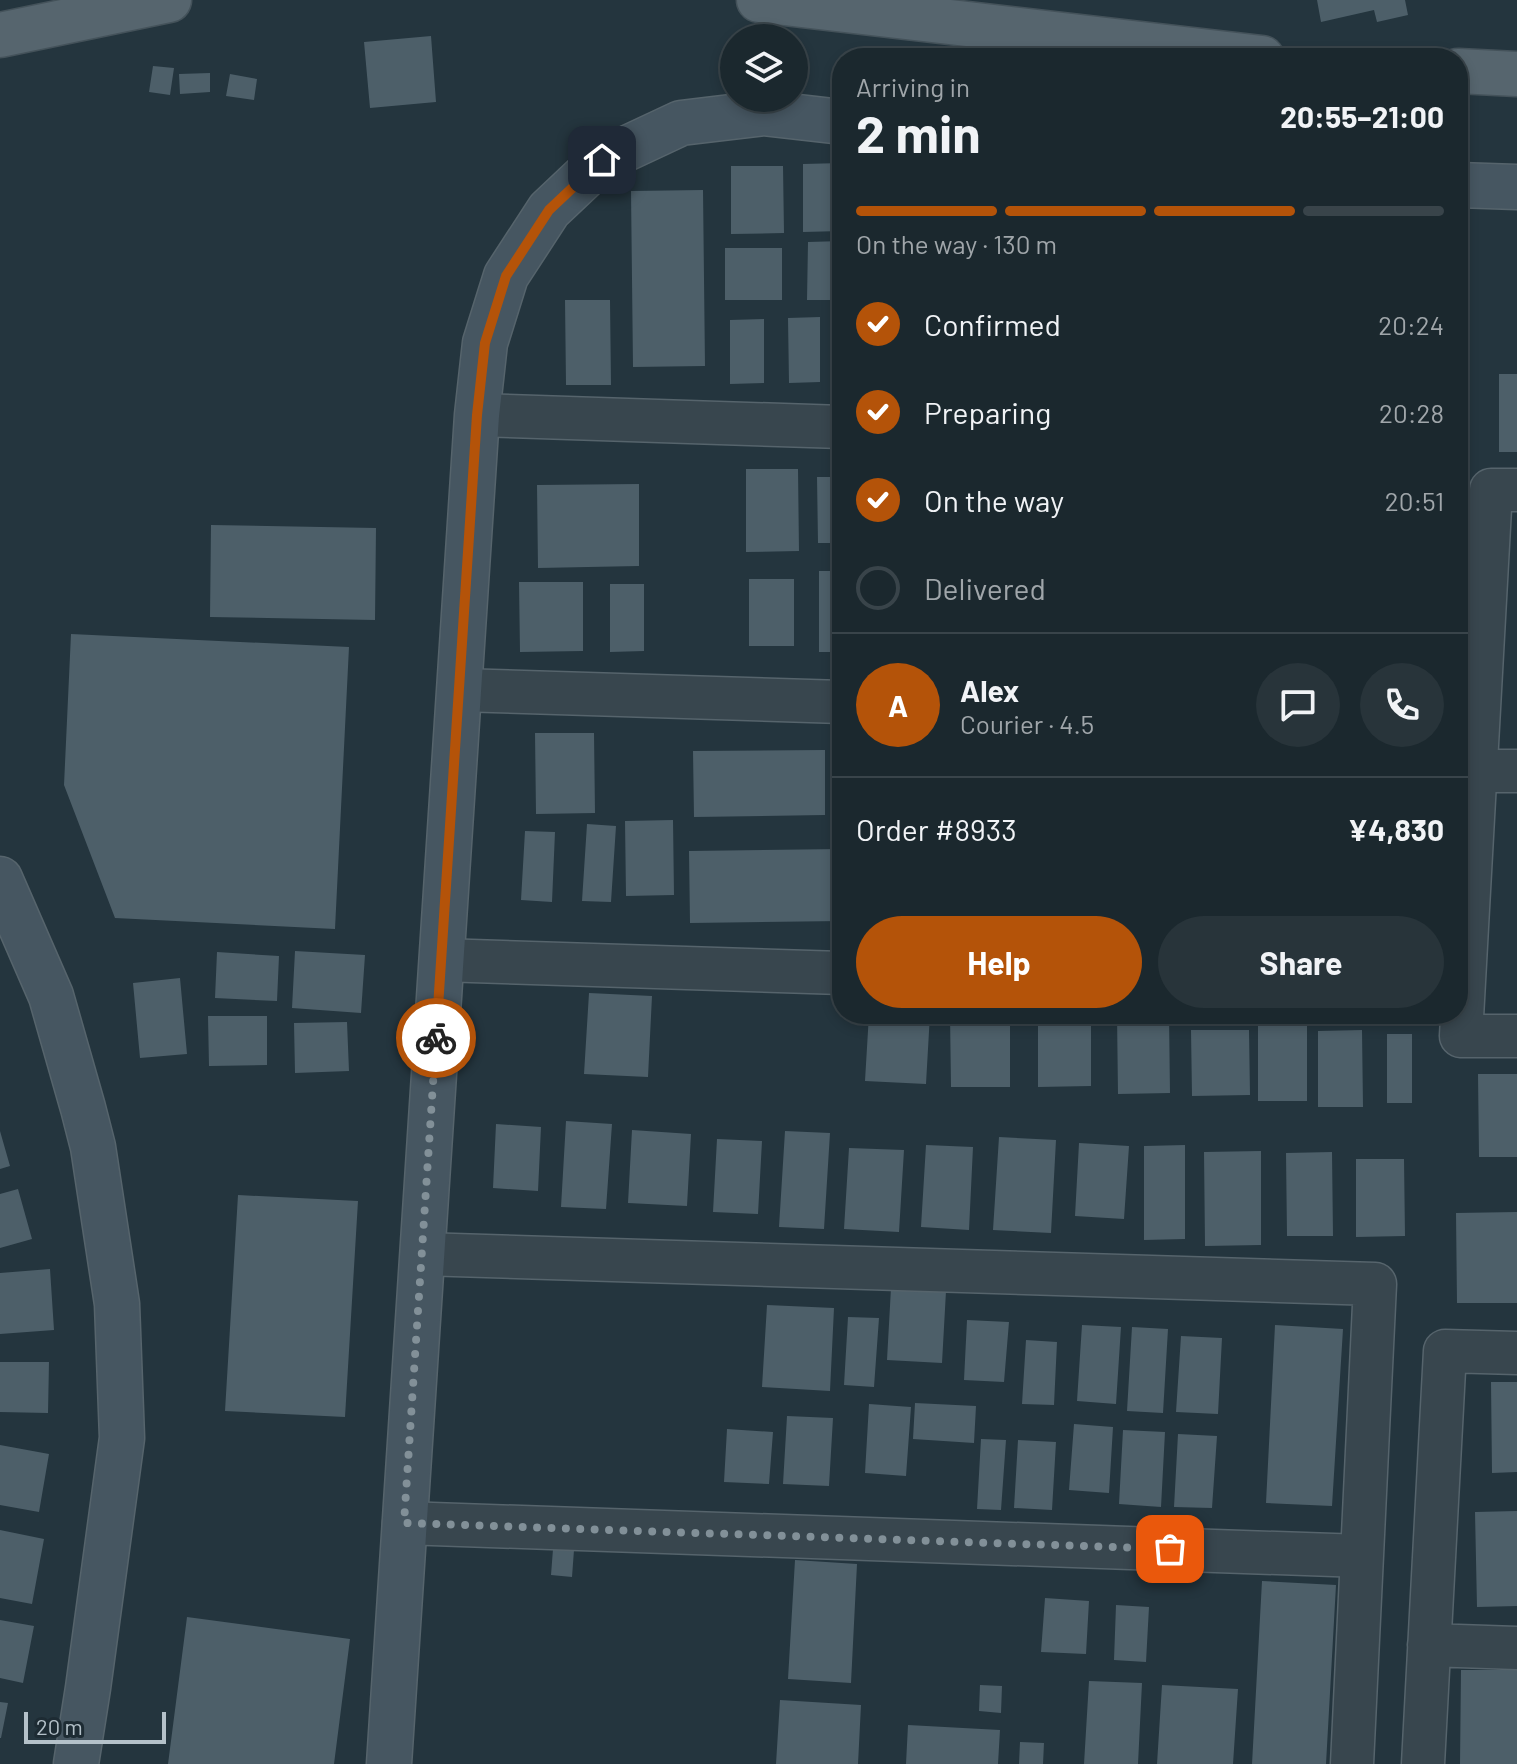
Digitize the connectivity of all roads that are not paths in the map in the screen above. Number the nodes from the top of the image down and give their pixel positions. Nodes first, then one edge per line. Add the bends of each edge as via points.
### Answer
1 (169, 0) edge
2 (759, 0) edge
3 (0, 35) edge
4 (1175, 48) edge
5 (1468, 72) edge
6 (1517, 74) edge
7 (832, 121) edge
8 (1468, 185) edge
9 (1517, 187) edge
10 (477, 415) junction
11 (832, 427) edge
12 (1517, 490) edge
13 (459, 690) junction
14 (832, 702) edge
15 (1475, 771) junction
16 (1517, 771) edge
17 (0, 879) edge
18 (1468, 904) edge
19 (441, 960) junction
20 (832, 973) edge
21 (1462, 1024) edge
22 (1517, 1036) edge
23 (422, 1254) junction
24 (1517, 1353) edge
25 (404, 1523) junction
26 (1362, 1556) junction
27 (1429, 1645) junction
28 (1517, 1648) edge
29 (76, 1764) edge
30 (389, 1764) edge
31 (1352, 1764) edge
32 (1423, 1764) edge

1 - 3 main road
2 - 4 main road
5 - 6 main road
7 - 10 street via 764,113 681,123 602,160 549,210 506,276 485,343
8 - 9 street
10 - 11 street
10 - 13 street
12 - 15 street via 1491,490
13 - 14 street
13 - 19 street
15 - 16 street
15 - 18 street
17 - 29 street via 51,996 79,1094 93,1147 117,1304 122,1438
19 - 20 street
19 - 23 street
21 - 22 street via 1461,1036
23 - 25 street
23 - 26 street via 1375,1284
24 - 27 street via 1445,1351
25 - 26 street
25 - 30 street
26 - 31 street
27 - 28 street
27 - 32 street

